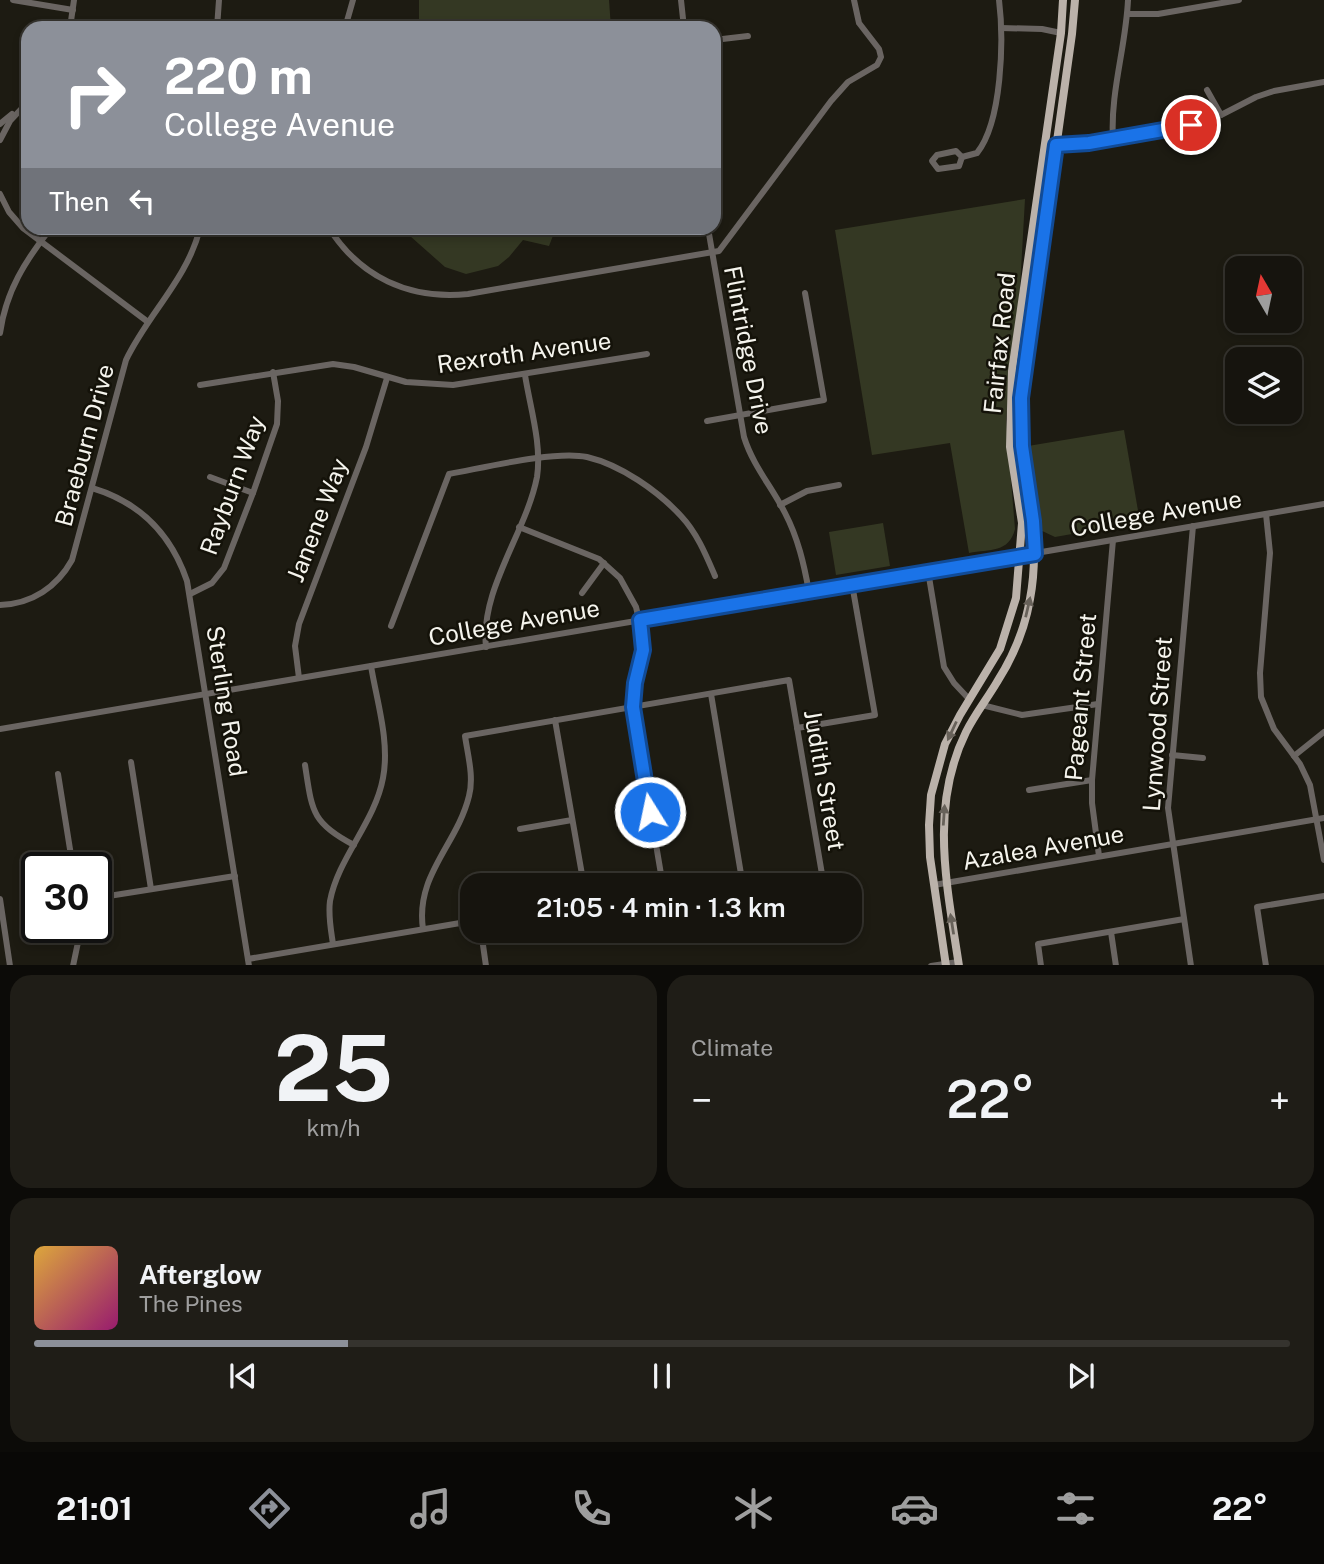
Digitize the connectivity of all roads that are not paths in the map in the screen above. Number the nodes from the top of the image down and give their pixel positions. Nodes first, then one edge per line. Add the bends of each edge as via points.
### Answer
1 (13, 0) edge
2 (74, 0) edge
3 (219, 0) edge
4 (353, 0) edge
5 (681, 0) edge
6 (854, 0) edge
7 (999, 0) edge
8 (1063, 0) edge
9 (1075, 0) edge
10 (1128, 0) edge
11 (1239, 0) edge
12 (73, 10) junction
13 (1127, 14) junction
14 (71, 21) edge
15 (218, 21) edge
16 (347, 21) edge
17 (683, 21) edge
18 (1001, 28) junction
19 (1061, 33) junction
20 (748, 36) dead end
21 (721, 39) edge
22 (1324, 82) edge
23 (1053, 86) junction
24 (1207, 90) dead end
25 (1063, 97) junction
26 (21, 108) edge
27 (21, 109) edge
28 (1220, 115) junction
29 (0, 124) edge
30 (1113, 139) junction
31 (0, 140) edge
32 (1056, 145) junction
33 (962, 157) dead end
34 (1042, 164) junction
35 (0, 194) edge
36 (1048, 203) junction
37 (21, 225) edge
38 (34, 235) edge
39 (46, 235) edge
40 (198, 235) edge
41 (333, 235) edge
42 (709, 235) edge
43 (41, 241) junction
44 (711, 253) junction
45 (806, 293) dead end
46 (148, 322) junction
47 (0, 333) edge
48 (647, 354) dead end
49 (274, 372) junction
50 (524, 375) junction
51 (387, 377) junction
52 (201, 385) dead end
53 (740, 415) junction
54 (707, 421) dead end
55 (538, 459) junction
56 (210, 477) dead end
57 (839, 485) dead end
58 (92, 488) junction
59 (253, 493) junction
60 (1324, 504) edge
61 (780, 505) junction
62 (1266, 514) junction
63 (1193, 526) junction
64 (519, 527) junction
65 (1113, 540) junction
66 (1035, 554) junction
67 (1021, 556) junction
68 (604, 563) junction
69 (928, 571) junction
70 (715, 576) dead end
71 (852, 584) junction
72 (809, 592) junction
73 (582, 593) dead end
74 (190, 594) junction
75 (0, 605) edge
76 (640, 620) junction
77 (391, 626) dead end
78 (486, 647) junction
79 (371, 666) junction
80 (299, 678) junction
81 (207, 694) junction
82 (711, 694) junction
83 (969, 699) junction
84 (1098, 704) junction
85 (982, 705) junction
86 (633, 707) junction
87 (555, 720) junction
88 (797, 728) junction
89 (0, 729) edge
90 (1324, 732) edge
91 (1172, 755) junction
92 (1294, 756) junction
93 (1203, 758) dead end
94 (131, 762) dead end
95 (304, 765) dead end
96 (58, 774) dead end
97 (1091, 780) junction
98 (1029, 790) dead end
99 (1321, 818) edge
100 (572, 820) junction
101 (520, 829) dead end
102 (1172, 844) junction
103 (354, 845) junction
104 (70, 852) edge
105 (1099, 856) junction
106 (1324, 860) edge
107 (581, 873) edge
108 (661, 873) edge
109 (741, 873) edge
110 (822, 873) edge
111 (235, 876) junction
112 (946, 883) junction
113 (934, 885) junction
114 (151, 890) junction
115 (112, 896) edge
116 (1324, 896) edge
117 (0, 899) edge
118 (1184, 919) junction
119 (460, 922) edge
120 (423, 929) junction
121 (1111, 932) junction
122 (78, 943) edge
123 (483, 943) edge
124 (334, 944) junction
125 (248, 962) edge
126 (959, 963) edge
127 (946, 964) edge
128 (10, 965) edge
129 (73, 965) edge
130 (486, 965) edge
131 (931, 965) edge
132 (1041, 965) edge
133 (1116, 965) edge
134 (1191, 965) edge
135 (1266, 965) edge

1 - 12 street
2 - 12 street
3 - 15 street
4 - 16 street
5 - 17 street
6 - 44 street via 859,23 881,57 874,68 848,82 831,101 719,251
7 - 18 street
8 - 19 main road, Fairfax Road
9 - 25 main road, Fairfax Road
10 - 13 street
11 - 13 street via 1158,14
12 - 14 street
13 - 30 street
18 - 19 street
18 - 33 street via 992,127 977,153
19 - 23 main road, Fairfax Road
19 - 25 main road
20 - 21 street
22 - 28 street via 1265,94
23 - 32 main road via 1050,130
23 - 34 main road, Fairfax Road
24 - 28 street
25 - 32 main road, Fairfax Road
26 - 29 street
27 - 31 street
28 - 30 street
30 - 32 street
32 - 36 main road, Fairfax Road
34 - 36 main road via 1041,192
34 - 67 main road, Fairfax Road via 1010,398
35 - 37 street
36 - 66 main road, Fairfax Road via 1021,398
38 - 43 street
39 - 43 street
40 - 46 street, Braeburn Drive via 181,274
41 - 44 street via 377,277 439,296
42 - 44 street, Flintridge Drive
43 - 46 street
43 - 47 street via 15,279
44 - 53 street, Flintridge Drive
45 - 53 street via 824,400
46 - 58 street, Braeburn Drive via 121,373
48 - 50 street, Rexroth Avenue
49 - 51 street, Rexroth Avenue via 333,364
49 - 52 street, Rexroth Avenue
49 - 59 street, Rayburn Way via 277,424
50 - 51 street, Rexroth Avenue via 453,385
50 - 55 street
51 - 80 street, Janene Way via 366,447 299,624 295,646
53 - 54 street
53 - 61 street, Flintridge Drive via 754,463
55 - 64 street via 534,487
55 - 70 street via 586,457 617,468 653,491 682,516
55 - 77 street via 449,474
56 - 59 street
57 - 61 street via 807,491
58 - 74 street, Sterling Road via 129,503 160,530 182,565
58 - 75 street, Braeburn Drive via 76,549 60,578 34,598
59 - 74 street, Rayburn Way via 224,568 212,583
60 - 62 street, College Avenue
61 - 72 street, Flintridge Drive via 799,546
62 - 63 street, College Avenue
62 - 92 street via 1270,553 1260,684 1268,718
63 - 65 street, College Avenue
63 - 91 street, Lynwood Street
64 - 68 street
64 - 78 street via 487,614
65 - 66 street, College Avenue
65 - 84 street, Pageant Street
66 - 67 street, College Avenue
85 -> 66 main road, Fairfax Road via 1021,633
67 - 69 street, College Avenue
67 - 83 main road, Fairfax Road via 1007,629 992,664
68 - 73 street
68 - 76 street via 627,587
69 - 71 street, College Avenue
69 - 83 street via 944,667
71 - 72 street, College Avenue
71 - 88 street via 875,715
72 - 76 street, College Avenue
74 - 81 street, Sterling Road
76 - 78 street, College Avenue
76 - 86 street via 643,650
78 - 79 street, College Avenue
79 - 80 street, College Avenue
79 - 103 street via 384,767 376,802
80 - 81 street, College Avenue
81 - 89 street, College Avenue
81 - 111 street, Sterling Road
82 - 86 street
82 - 88 street, Judith Street via 789,681
82 - 109 street
83 -> 113 main road, Fairfax Road via 945,744 931,795 928,836
84 - 85 street via 1023,715
84 - 97 street, Pageant Street
112 -> 85 main road, Fairfax Road via 943,833 949,778 965,734
86 - 87 street
86 - 108 street
87 - 100 street
87 - 120 street via 465,736 469,796 425,887
88 - 110 street, Judith Street
90 - 92 street
91 - 93 street
91 - 102 street, Lynwood Street via 1168,808
92 - 99 street
94 - 114 street
95 - 103 street via 316,816 334,835
96 - 104 street
97 - 98 street
97 - 105 street, Pageant Street
99 - 102 street, Azalea Avenue
99 - 106 street
100 - 101 street
100 - 107 street
102 - 105 street, Azalea Avenue
102 - 118 street, Lynwood Street
103 - 124 street via 331,900
105 - 112 street, Azalea Avenue
111 - 114 street
111 - 125 street, Sterling Road
112 - 113 street, Azalea Avenue
126 -> 112 main road, Fairfax Road
113 - 127 main road, Fairfax Road
114 - 115 street
116 - 135 street via 1257,907
117 - 128 street
118 - 121 street
118 - 134 street, Lynwood Street
119 - 120 street
120 - 124 street
121 - 132 street via 1038,944
121 - 133 street
122 - 129 street
123 - 130 street
124 - 125 street
126 - 127 street
127 - 131 street

